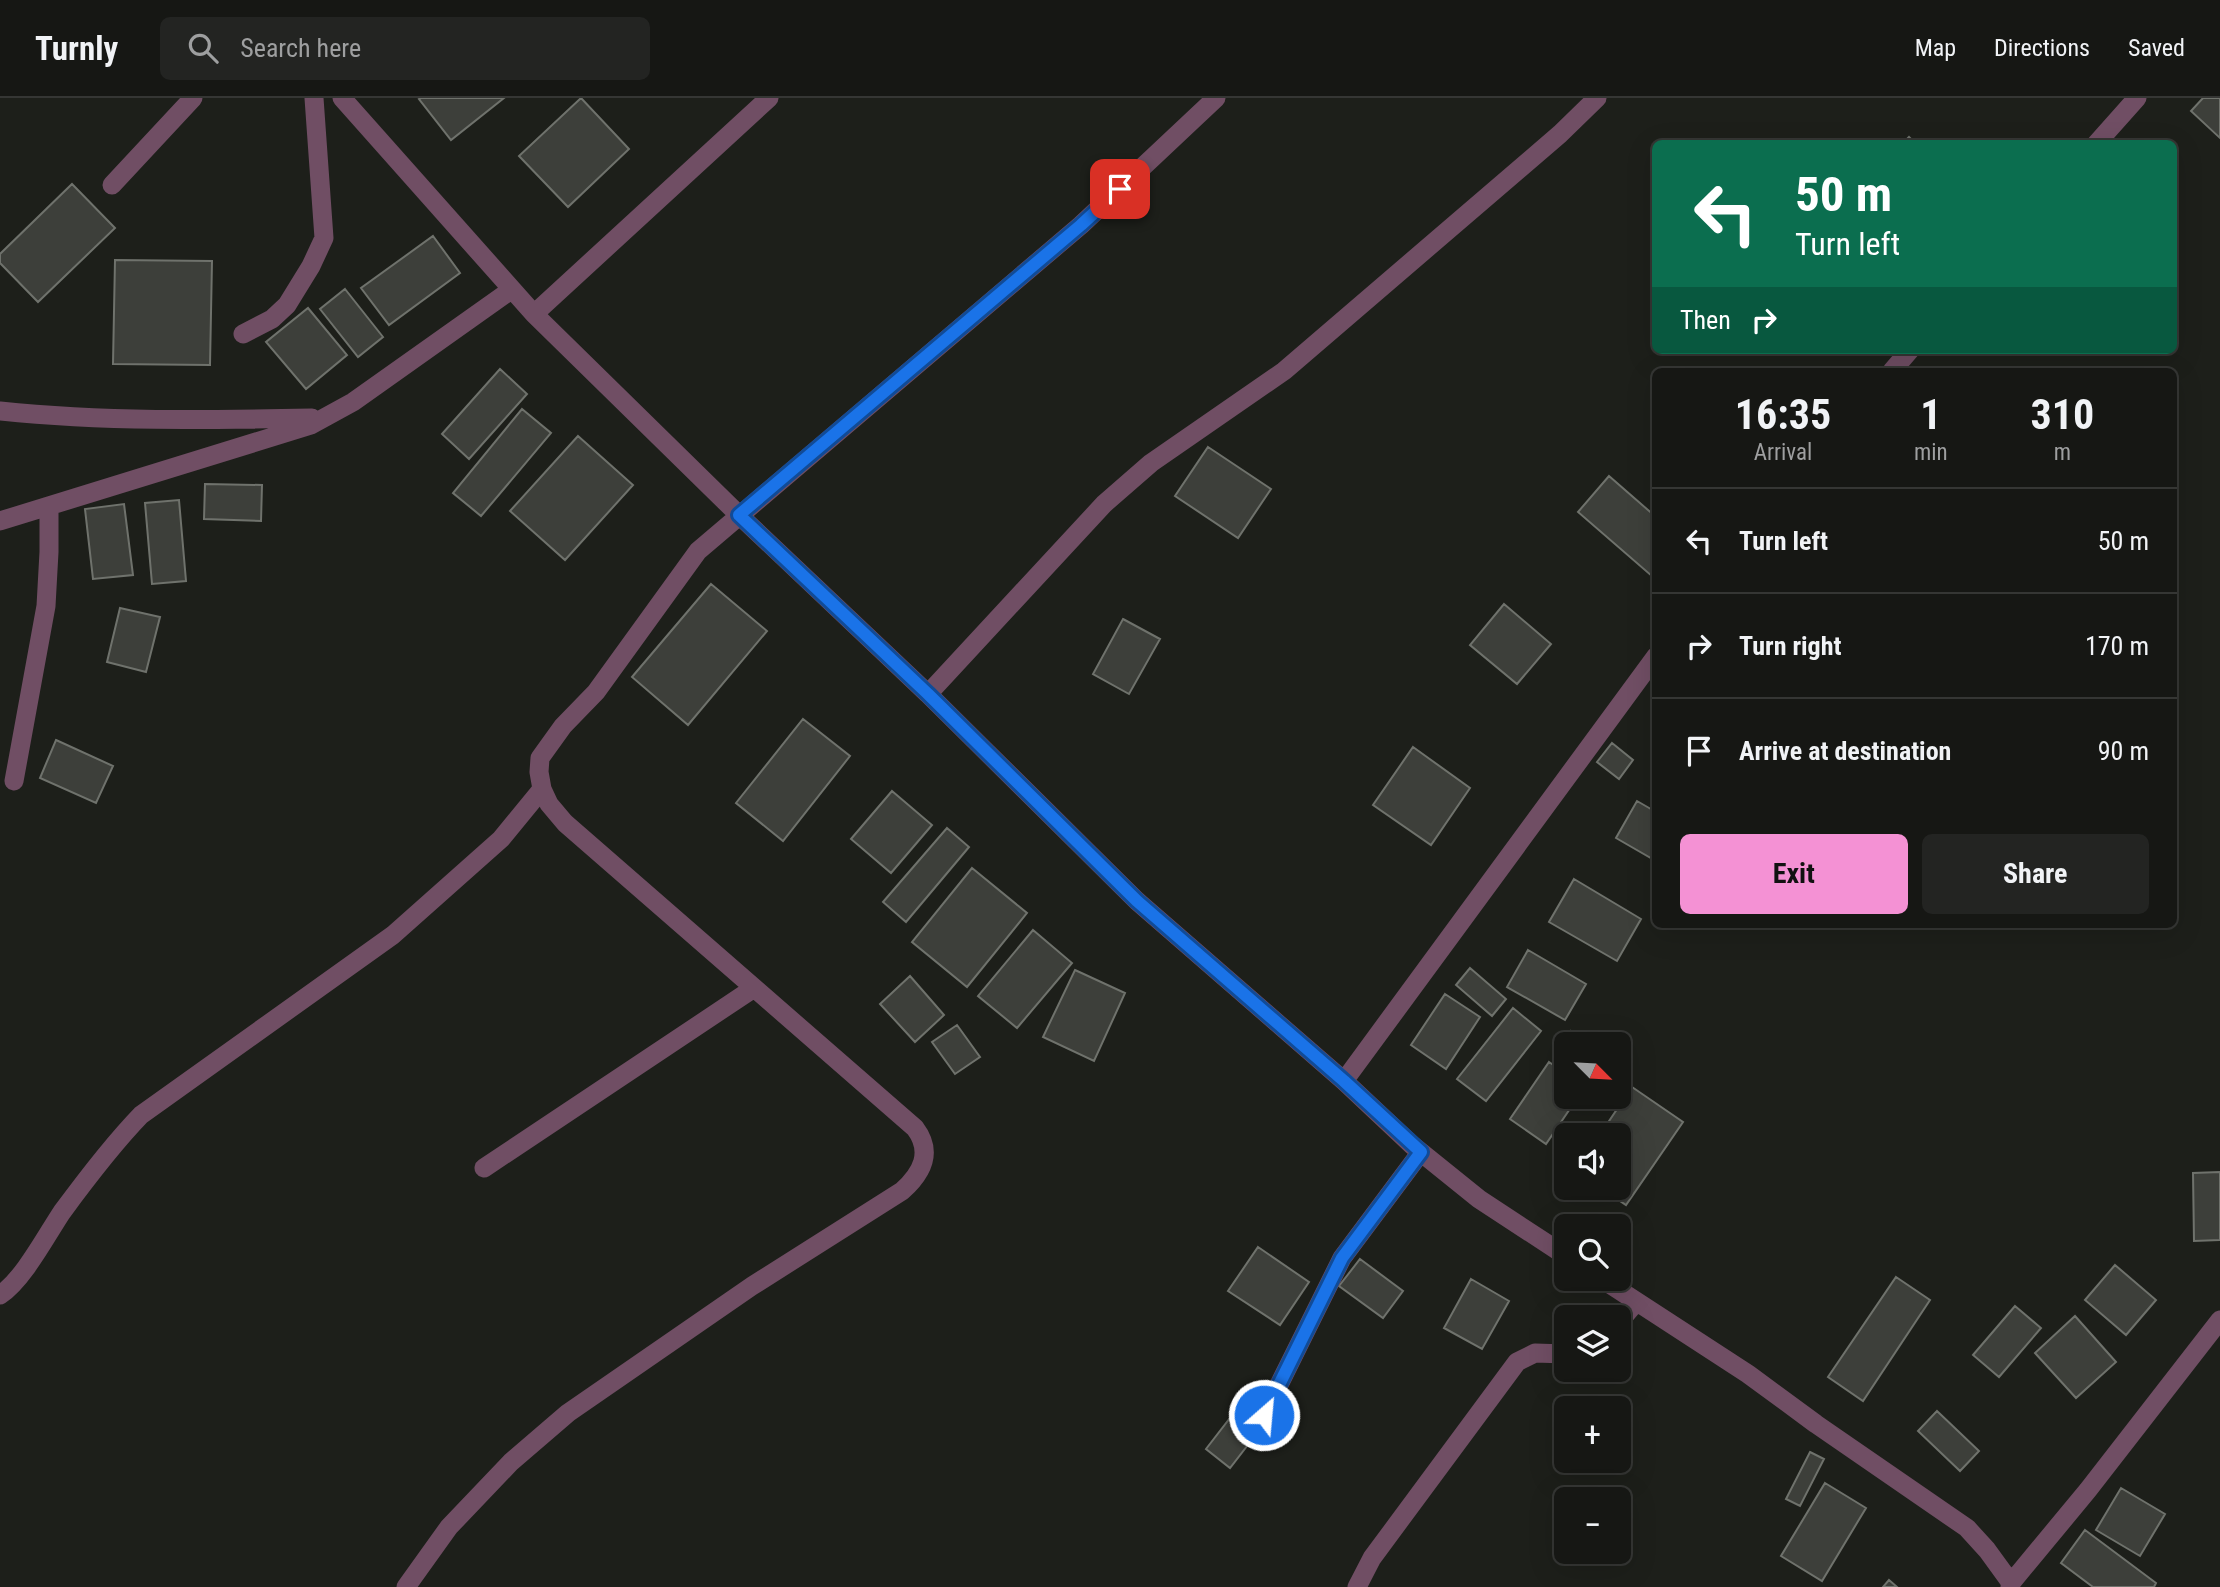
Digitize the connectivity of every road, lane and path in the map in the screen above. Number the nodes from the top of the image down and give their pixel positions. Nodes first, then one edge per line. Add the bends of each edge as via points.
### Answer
1 (193, 98) edge
2 (314, 98) edge
3 (342, 98) edge
4 (769, 98) edge
5 (1216, 98) edge
6 (1597, 98) edge
7 (2137, 98) edge
8 (2100, 140) edge
9 (112, 185) dead end
10 (511, 289) junction
11 (534, 314) junction
12 (243, 334) dead end
13 (1907, 354) edge
14 (1895, 368) edge
15 (0, 411) edge
16 (324, 418) junction
17 (49, 506) junction
18 (739, 515) junction
19 (0, 521) edge
20 (1652, 661) edge
21 (928, 694) junction
22 (14, 781) dead end
23 (542, 789) junction
24 (754, 988) junction
25 (1344, 1081) junction
26 (1421, 1152) junction
27 (484, 1168) dead end
28 (1554, 1248) edge
29 (1620, 1291) edge
30 (0, 1295) edge
31 (1636, 1302) junction
32 (1631, 1308) edge
33 (2220, 1320) edge
34 (1554, 1354) edge
35 (1264, 1415) dead end
36 (2010, 1585) edge
37 (406, 1587) edge
38 (1357, 1587) edge

1 - 9 street
2 - 12 street via 324,238 287,305
3 - 10 street
4 - 11 street
5 - 18 street via 1081,225
6 - 21 street via 1284,371 1151,463 1104,505
7 - 8 street
10 - 11 street
10 - 16 street
11 - 18 street
13 - 14 street
15 - 16 street via 195,421
16 - 17 street
17 - 19 street
17 - 22 street via 46,606
18 - 21 street
18 - 23 street via 698,551 596,692 563,726 540,758
20 - 25 street
21 - 25 street via 1137,901
23 - 24 street via 565,823
23 - 30 street via 501,839 393,935 141,1115 114,1142 32,1259
24 - 27 street
24 - 37 street via 915,1128 925,1146 915,1180 568,1413 511,1462 449,1527
25 - 26 street
26 - 28 street via 1479,1199
26 - 35 street via 1342,1258
29 - 31 street
31 - 32 street
31 - 36 street via 1748,1374 1967,1528
33 - 36 street
34 - 38 street via 1535,1353 1517,1362 1372,1558

